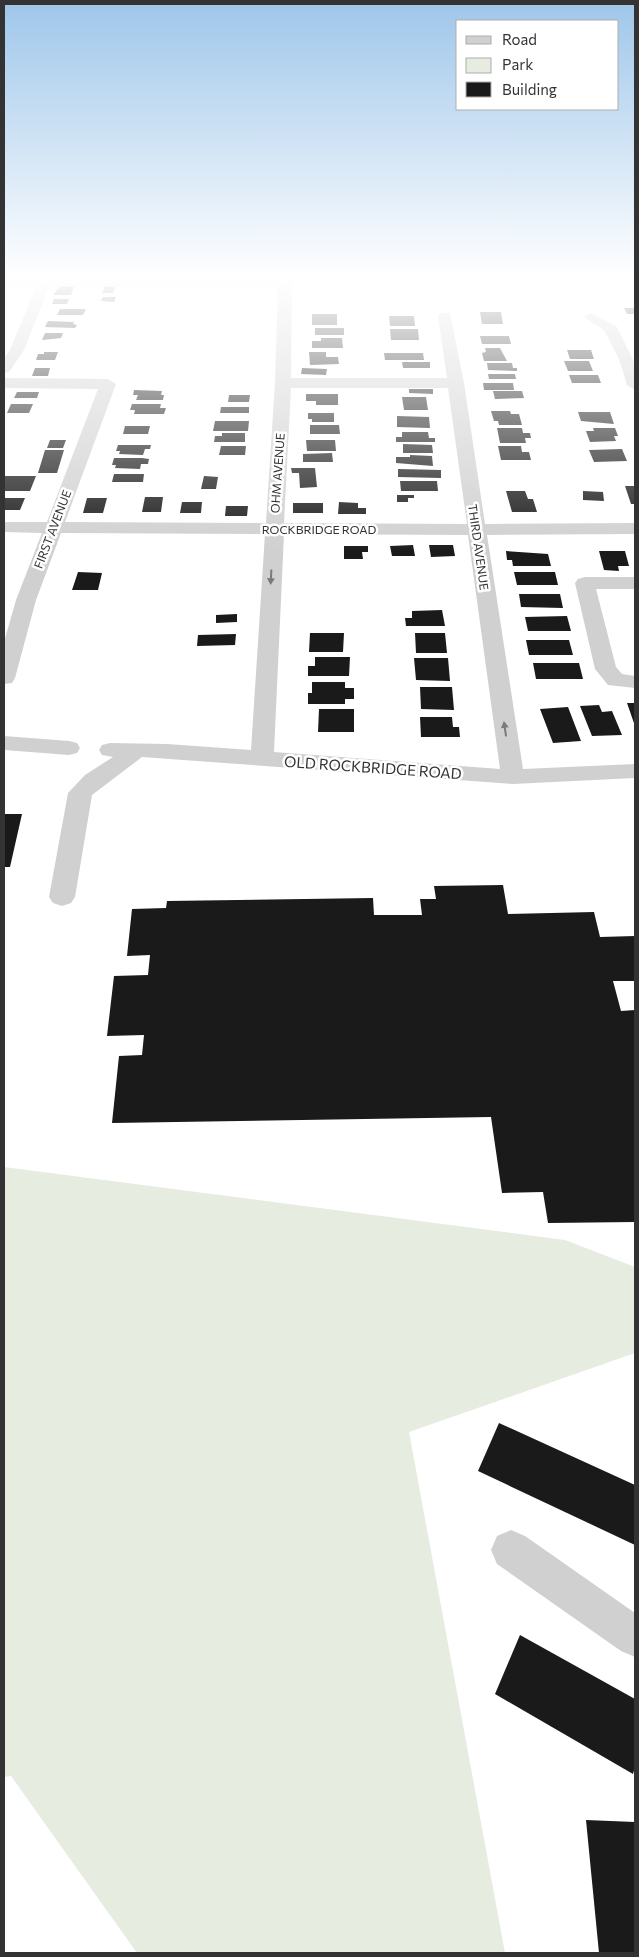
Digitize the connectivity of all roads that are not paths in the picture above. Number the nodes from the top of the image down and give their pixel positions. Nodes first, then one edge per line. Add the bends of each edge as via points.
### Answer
1 (283, 369) edge
2 (454, 369) edge
3 (632, 369) edge
4 (4, 383) edge
5 (283, 383) junction
6 (456, 383) junction
7 (635, 385) edge
8 (4, 527) edge
9 (53, 528) junction
10 (635, 528) edge
11 (273, 529) junction
12 (476, 530) junction
13 (635, 583) edge
14 (4, 678) edge
15 (635, 682) edge
16 (4, 743) edge
17 (69, 748) dead end
18 (110, 750) dead end
19 (137, 750) junction
20 (262, 758) junction
21 (635, 771) edge
22 (513, 777) junction
23 (62, 898) dead end
24 (511, 1550) dead end
25 (635, 1637) edge

1 - 5 street, OHM AVENUE
2 - 6 street, THIRD AVENUE
3 - 7 street
4 - 9 street, FIRST AVENUE via 108,384
5 - 6 street
5 - 11 street, OHM AVENUE
6 - 12 street, THIRD AVENUE
8 - 9 street, ROCKBRIDGE ROAD
9 - 11 street, ROCKBRIDGE ROAD
9 - 14 street, FIRST AVENUE via 19,620
10 - 12 street, ROCKBRIDGE ROAD
11 - 12 street, ROCKBRIDGE ROAD
11 -> 20 street, OHM AVENUE
22 -> 12 street, THIRD AVENUE
13 - 15 street via 585,582 606,669 616,680
16 - 17 street
18 - 19 street, OLD ROCKBRIDGE ROAD
19 - 20 street, OLD ROCKBRIDGE ROAD
19 - 23 street via 120,764 92,779 80,793
20 - 22 street, OLD ROCKBRIDGE ROAD
21 - 22 street, OLD ROCKBRIDGE ROAD
24 - 25 street

